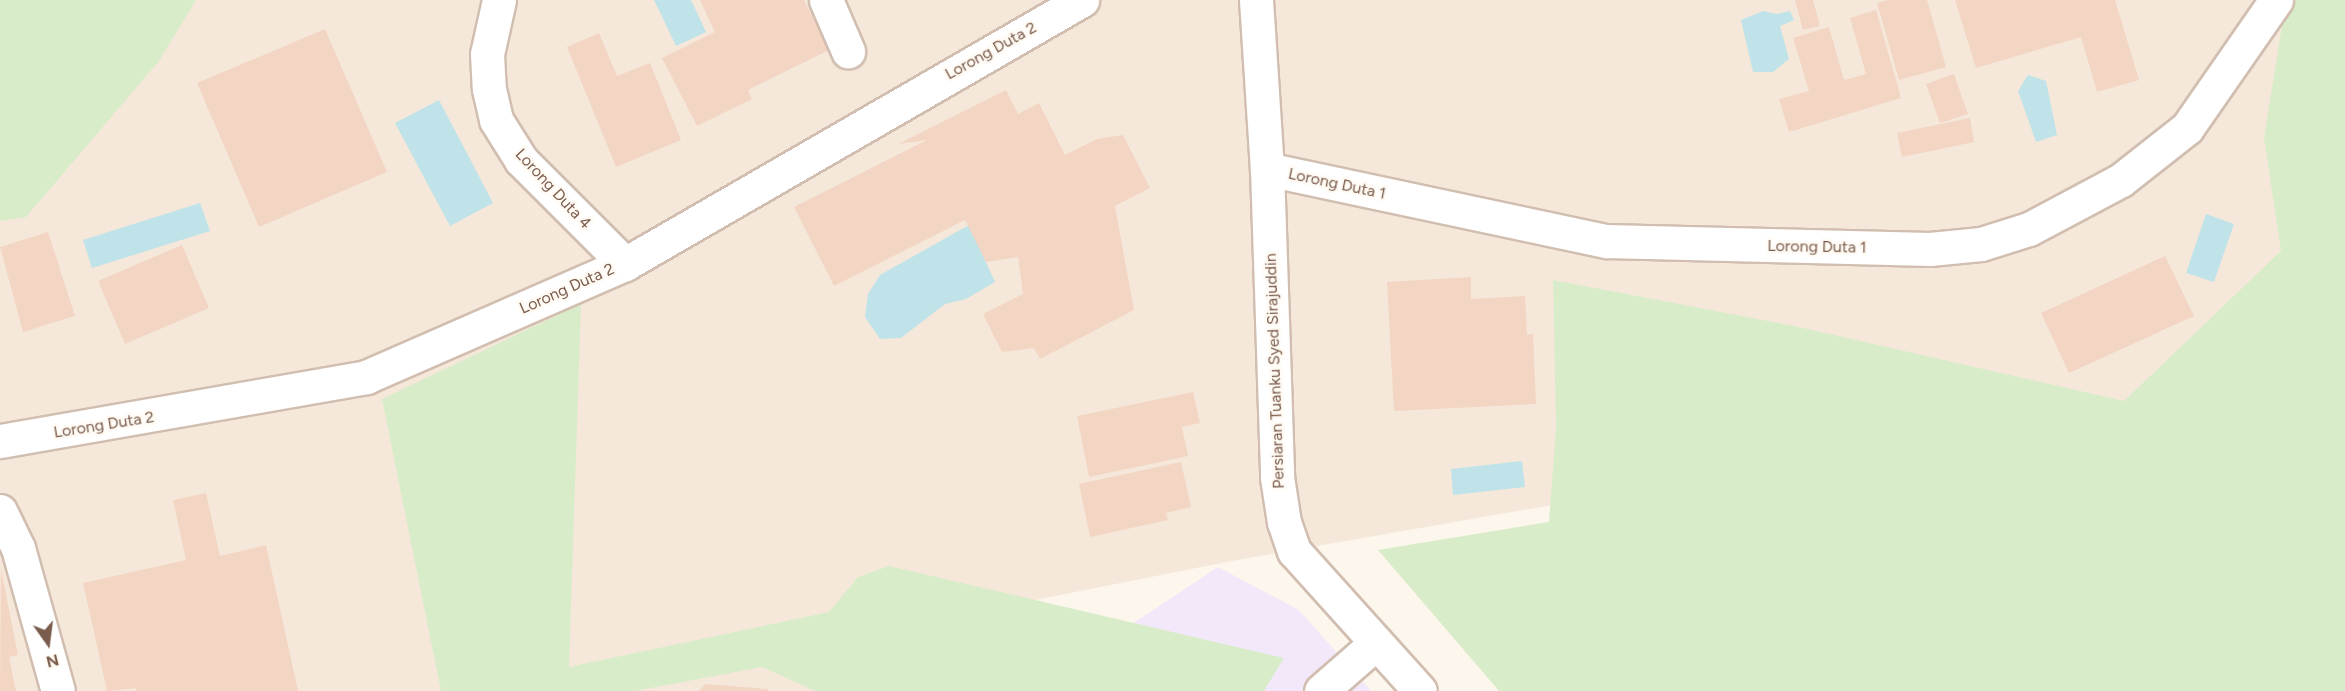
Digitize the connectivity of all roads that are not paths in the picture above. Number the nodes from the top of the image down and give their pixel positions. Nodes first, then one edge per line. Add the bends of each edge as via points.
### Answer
1 (499, 0) edge
2 (826, 0) edge
3 (1082, 0) edge
4 (1256, 0) edge
5 (2276, 0) edge
6 (848, 51) dead end
7 (1267, 169) junction
8 (625, 264) junction
9 (0, 441) edge
10 (0, 511) edge
11 (1376, 643) junction
12 (58, 691) edge
13 (1321, 691) edge
14 (1420, 691) edge

1 - 8 street, Lorong Duta 4 via 487,54 496,120 521,160
2 - 6 street
3 - 8 street, Lorong Duta 2
4 - 7 street, Persiaran Tuanku Syed Sirajuddin
5 - 7 street, Lorong Duta 1 via 2187,128 2121,180 2030,229 1981,244 1930,249 1606,241
7 - 11 street, Persiaran Tuanku Syed Sirajuddin via 1277,477 1284,522 1294,551
8 - 9 street, Lorong Duta 2 via 366,378
10 - 12 street via 18,548
11 - 13 street
11 - 14 street, Persiaran Tuanku Syed Sirajuddin

